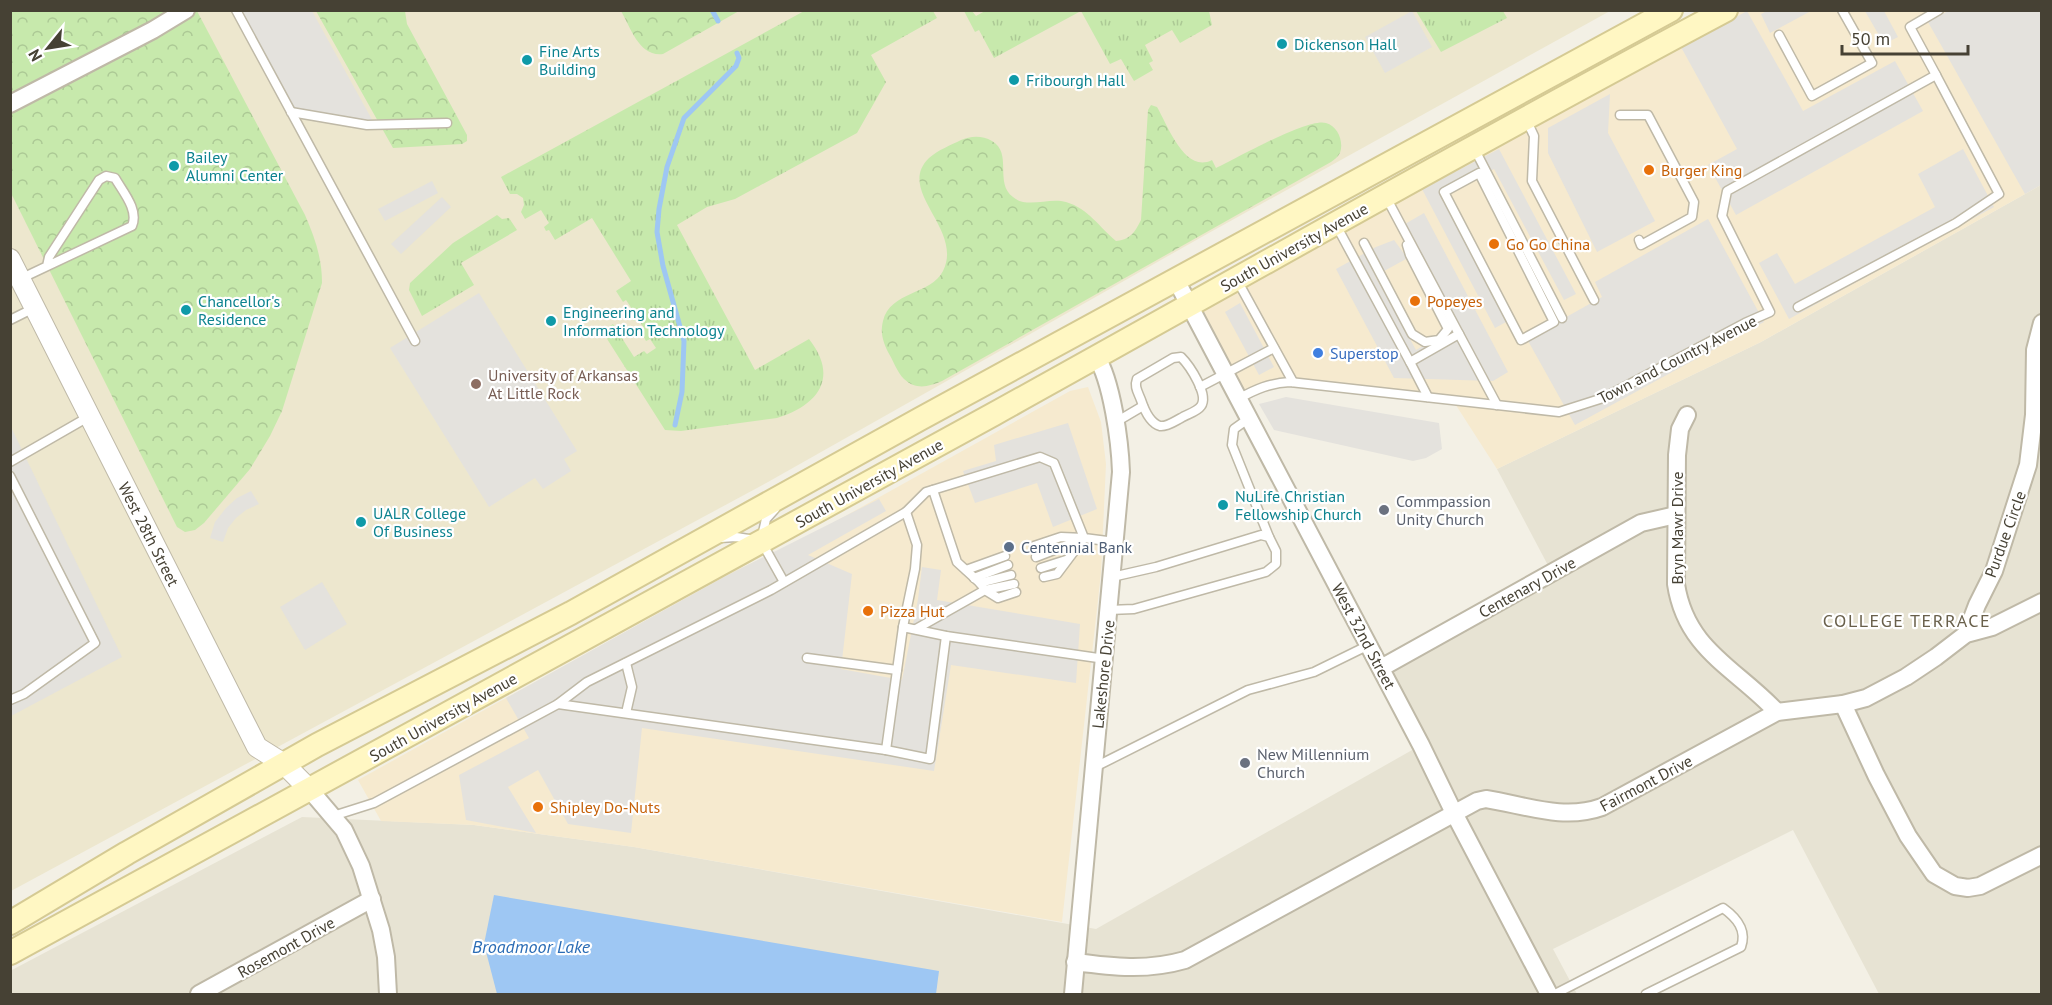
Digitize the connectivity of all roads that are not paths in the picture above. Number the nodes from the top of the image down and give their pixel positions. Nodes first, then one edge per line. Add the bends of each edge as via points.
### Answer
1 (186, 10) edge
2 (236, 10) edge
3 (1671, 10) edge
4 (1726, 10) edge
5 (1842, 10) edge
6 (1940, 10) edge
7 (1779, 35) dead end
8 (1936, 75) junction
9 (10, 104) edge
10 (291, 112) junction
11 (1620, 115) dead end
12 (1526, 119) junction
13 (447, 123) dead end
14 (1474, 147) junction
15 (1479, 173) joint
16 (1386, 197) junction
17 (1336, 225) junction
18 (1402, 228) junction
19 (1639, 240) dead end
20 (1364, 243) dead end
21 (10, 259) edge
22 (1356, 260) junction
23 (47, 266) junction
24 (1381, 275) junction
25 (20, 279) junction
26 (1237, 279) junction
27 (1176, 280) junction
28 (1594, 300) dead end
29 (1189, 305) junction
30 (34, 308) junction
31 (1798, 308) dead end
32 (1562, 318) dead end
33 (10, 320) edge
34 (2042, 323) edge
35 (1459, 334) junction
36 (415, 341) dead end
37 (1274, 348) junction
38 (1096, 356) junction
39 (1410, 363) junction
40 (1225, 375) junction
41 (1293, 382) junction
42 (1200, 387) junction
43 (1428, 397) junction
44 (1238, 399) junction
45 (1497, 405) junction
46 (1143, 406) junction
47 (90, 415) junction
48 (1687, 415) dead end
49 (1248, 419) junction
50 (1116, 422) junction
51 (10, 462) edge
52 (10, 476) edge
53 (933, 490) junction
54 (791, 492) junction
55 (906, 512) junction
56 (1676, 515) junction
57 (1269, 537) junction
58 (1084, 538) junction
59 (703, 540) junction
60 (761, 541) junction
61 (1115, 543) junction
62 (1034, 546) dead end
63 (1005, 556) dead end
64 (1036, 557) dead end
65 (1067, 560) junction
66 (1008, 565) dead end
67 (1041, 568) dead end
68 (966, 570) junction
69 (1112, 577) junction
70 (1045, 580) dead end
71 (784, 582) junction
72 (980, 584) junction
73 (2042, 602) edge
74 (1109, 610) junction
75 (903, 627) junction
76 (916, 629) junction
77 (1966, 634) junction
78 (946, 636) junction
79 (1369, 645) junction
80 (807, 658) dead end
81 (1105, 660) junction
82 (626, 663) junction
83 (1381, 668) junction
84 (897, 670) junction
85 (10, 700) edge
86 (558, 704) junction
87 (1843, 704) junction
88 (1778, 712) junction
89 (626, 713) junction
90 (886, 750) junction
91 (284, 764) junction
92 (1095, 768) junction
93 (310, 790) junction
94 (1454, 813) junction
95 (333, 816) junction
96 (2042, 855) edge
97 (372, 899) junction
98 (10, 923) edge
99 (10, 953) edge
100 (1075, 962) junction
101 (199, 994) edge
102 (388, 994) edge
103 (1072, 994) edge
104 (1549, 994) edge
105 (1556, 994) edge
106 (1646, 994) edge

1 - 9 street
2 - 10 lane
3 - 27 main road, South University Avenue
4 - 12 main road, South University Avenue
5 - 7 lane via 1872,63 1812,96
6 - 8 lane via 1910,27
8 - 31 lane via 1999,194 1956,223
8 - 45 lane, Town and Country Avenue via 1727,191 1722,216 1770,312 1581,406 1559,412
10 - 13 lane via 367,125
10 - 36 lane
11 - 19 lane via 1648,115 1694,202 1692,217 1641,246
12 - 14 main road, South University Avenue
12 - 28 lane via 1534,136 1533,181
14 - 16 main road, South University Avenue
14 - 32 lane
15 - 15 lane via 1444,192 1521,340 1554,322
16 - 17 main road, South University Avenue
16 - 18 lane
17 - 22 lane
17 - 26 main road, South University Avenue
18 - 24 lane via 1410,255 1448,329 1439,340 1425,342 1412,334
18 - 35 lane
20 - 24 lane
21 - 25 street, West 28th Street
22 - 24 lane
22 - 39 lane
23 - 23 lane via 132,226 134,212 115,177 99,180
23 - 25 lane
25 - 30 street, West 28th Street
26 - 29 main road, South University Avenue
26 - 37 lane
27 - 29 street, West 32nd Street
27 - 54 main road, South University Avenue
29 - 38 main road, South University Avenue
29 - 40 street, West 32nd Street
30 - 33 lane
30 - 47 street, West 28th Street
34 - 77 street, Purdue Circle via 2035,350 2028,465 1994,571
35 - 39 lane
35 - 45 lane
37 - 40 lane
37 - 41 lane
38 - 50 street, Lakeshore Drive
38 - 60 main road, South University Avenue
39 - 43 lane
40 - 42 lane
40 - 44 street, West 32nd Street
41 - 43 lane, Town and Country Avenue
41 - 44 lane, Town and Country Avenue via 1260,387
42 - 46 lane via 1203,404 1166,426 1153,421
42 - 46 lane via 1189,364 1181,357 1173,358 1137,379 1135,385
43 - 45 lane, Town and Country Avenue
44 - 49 street, West 32nd Street
46 - 50 lane
47 - 51 lane
47 - 91 street, West 28th Street via 257,747
48 - 56 street, Bryn Mawr Drive via 1680,429 1677,455
49 - 57 lane via 1234,429 1232,445
49 - 79 street, West 32nd Street
50 - 61 street, Lakeshore Drive via 1121,472
52 - 85 lane via 95,643
53 - 55 lane
53 - 58 lane via 1040,457 1054,463
53 - 68 lane via 957,562
54 - 59 main road, South University Avenue
54 - 60 lane via 766,519
55 - 71 lane
55 - 75 lane via 917,545
56 - 83 street, Centenary Drive via 1641,523
56 - 88 street, Bryn Mawr Drive via 1676,584 1684,618 1704,645
57 - 69 lane via 1248,538
57 - 74 lane via 1276,551 1275,564 1266,572 1134,609
58 - 61 lane
58 - 62 lane via 1061,537
58 - 64 lane
58 - 65 lane
59 - 60 lane via 736,537
59 - 91 main road, South University Avenue
60 - 71 lane
60 - 93 main road, South University Avenue
61 - 69 street, Lakeshore Drive
63 - 68 lane
65 - 67 lane
65 - 70 lane
66 - 72 lane
68 - 72 lane
69 - 74 street, Lakeshore Drive
71 - 82 lane
72 - 72 lane via 1014,584 998,598
72 - 76 lane
73 - 77 street, Fairmont Drive via 1992,627
74 - 81 street, Lakeshore Drive
75 - 76 lane
75 - 84 lane
76 - 78 lane
77 - 87 street, Fairmont Drive via 1906,677 1866,698
78 - 81 lane
78 - 90 lane via 930,759
79 - 83 street, West 32nd Street
79 - 92 lane via 1314,672 1248,690
80 - 84 lane
81 - 92 street, Lakeshore Drive
82 - 86 lane via 587,682
82 - 89 lane via 632,687
83 - 94 street, West 32nd Street
84 - 90 lane
86 - 89 lane
86 - 95 lane via 374,803
87 - 88 street, Fairmont Drive
87 - 96 street via 1908,836 1934,874 1955,886 1980,886
88 - 94 street, Fairmont Drive via 1590,811 1553,813 1486,799
89 - 90 lane
91 - 93 street, West 28th Street
91 - 98 main road, South University Avenue
92 - 100 street, Lakeshore Drive
93 - 95 street
93 - 99 main road, South University Avenue
94 - 100 street, Fairmont Drive via 1185,960 1122,969
94 - 104 street, West 32nd Street
95 - 97 street via 351,842
97 - 101 street, Rosemont Drive
97 - 102 street via 386,957
100 - 103 street, Lakeshore Drive
105 - 106 lane via 1723,908 1738,921 1744,939 1741,946

